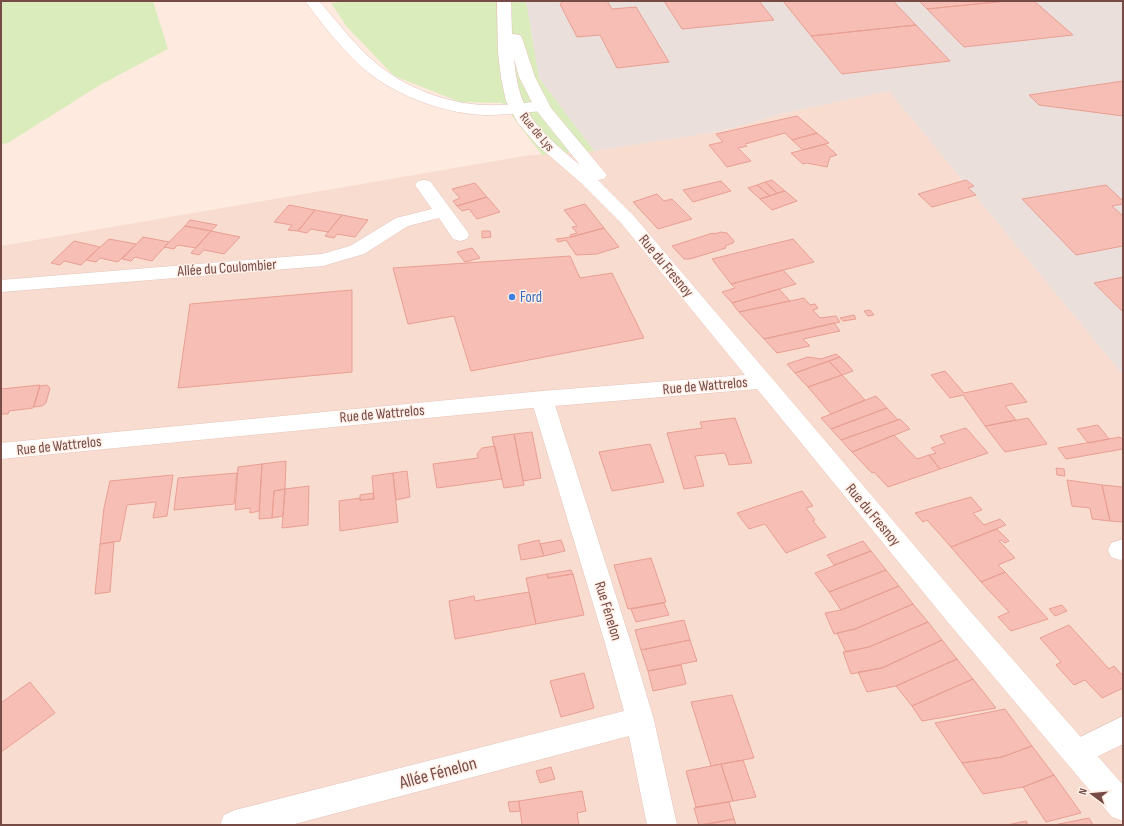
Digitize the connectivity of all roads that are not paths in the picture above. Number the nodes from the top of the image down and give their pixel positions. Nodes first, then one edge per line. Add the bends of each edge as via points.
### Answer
1 (312, 1) edge
2 (505, 1) edge
3 (541, 106) junction
4 (518, 108) junction
5 (592, 177) junction
6 (424, 185) dead end
7 (443, 212) junction
8 (460, 235) dead end
9 (1, 286) edge
10 (763, 381) junction
11 (542, 400) junction
12 (1, 452) edge
13 (640, 720) junction
14 (1123, 729) edge
15 (1078, 753) junction
16 (1123, 807) edge
17 (235, 825) edge
18 (662, 825) edge

1 - 4 street via 371,67 400,85 431,98 472,109
2 - 3 street, Rue de Lys via 521,59
2 - 4 street, Rue de Lys via 510,90
3 - 4 street
3 - 5 street, Rue de Lys
4 - 5 street, Rue de Lys via 549,148
5 - 10 street, Rue du Fresnoy
6 - 7 street
7 - 8 street
7 - 9 street, Allée du Coulombier via 402,222 357,250 323,260
10 - 11 street, Rue de Wattrelos
10 - 15 street, Rue du Fresnoy via 955,612
11 - 12 street, Rue de Wattrelos
11 - 13 street, Rue Fénelon
13 - 17 street, Allée Fénelon
13 - 18 street, Rue Fénelon
14 - 15 street
15 - 16 street, Rue du Fresnoy

